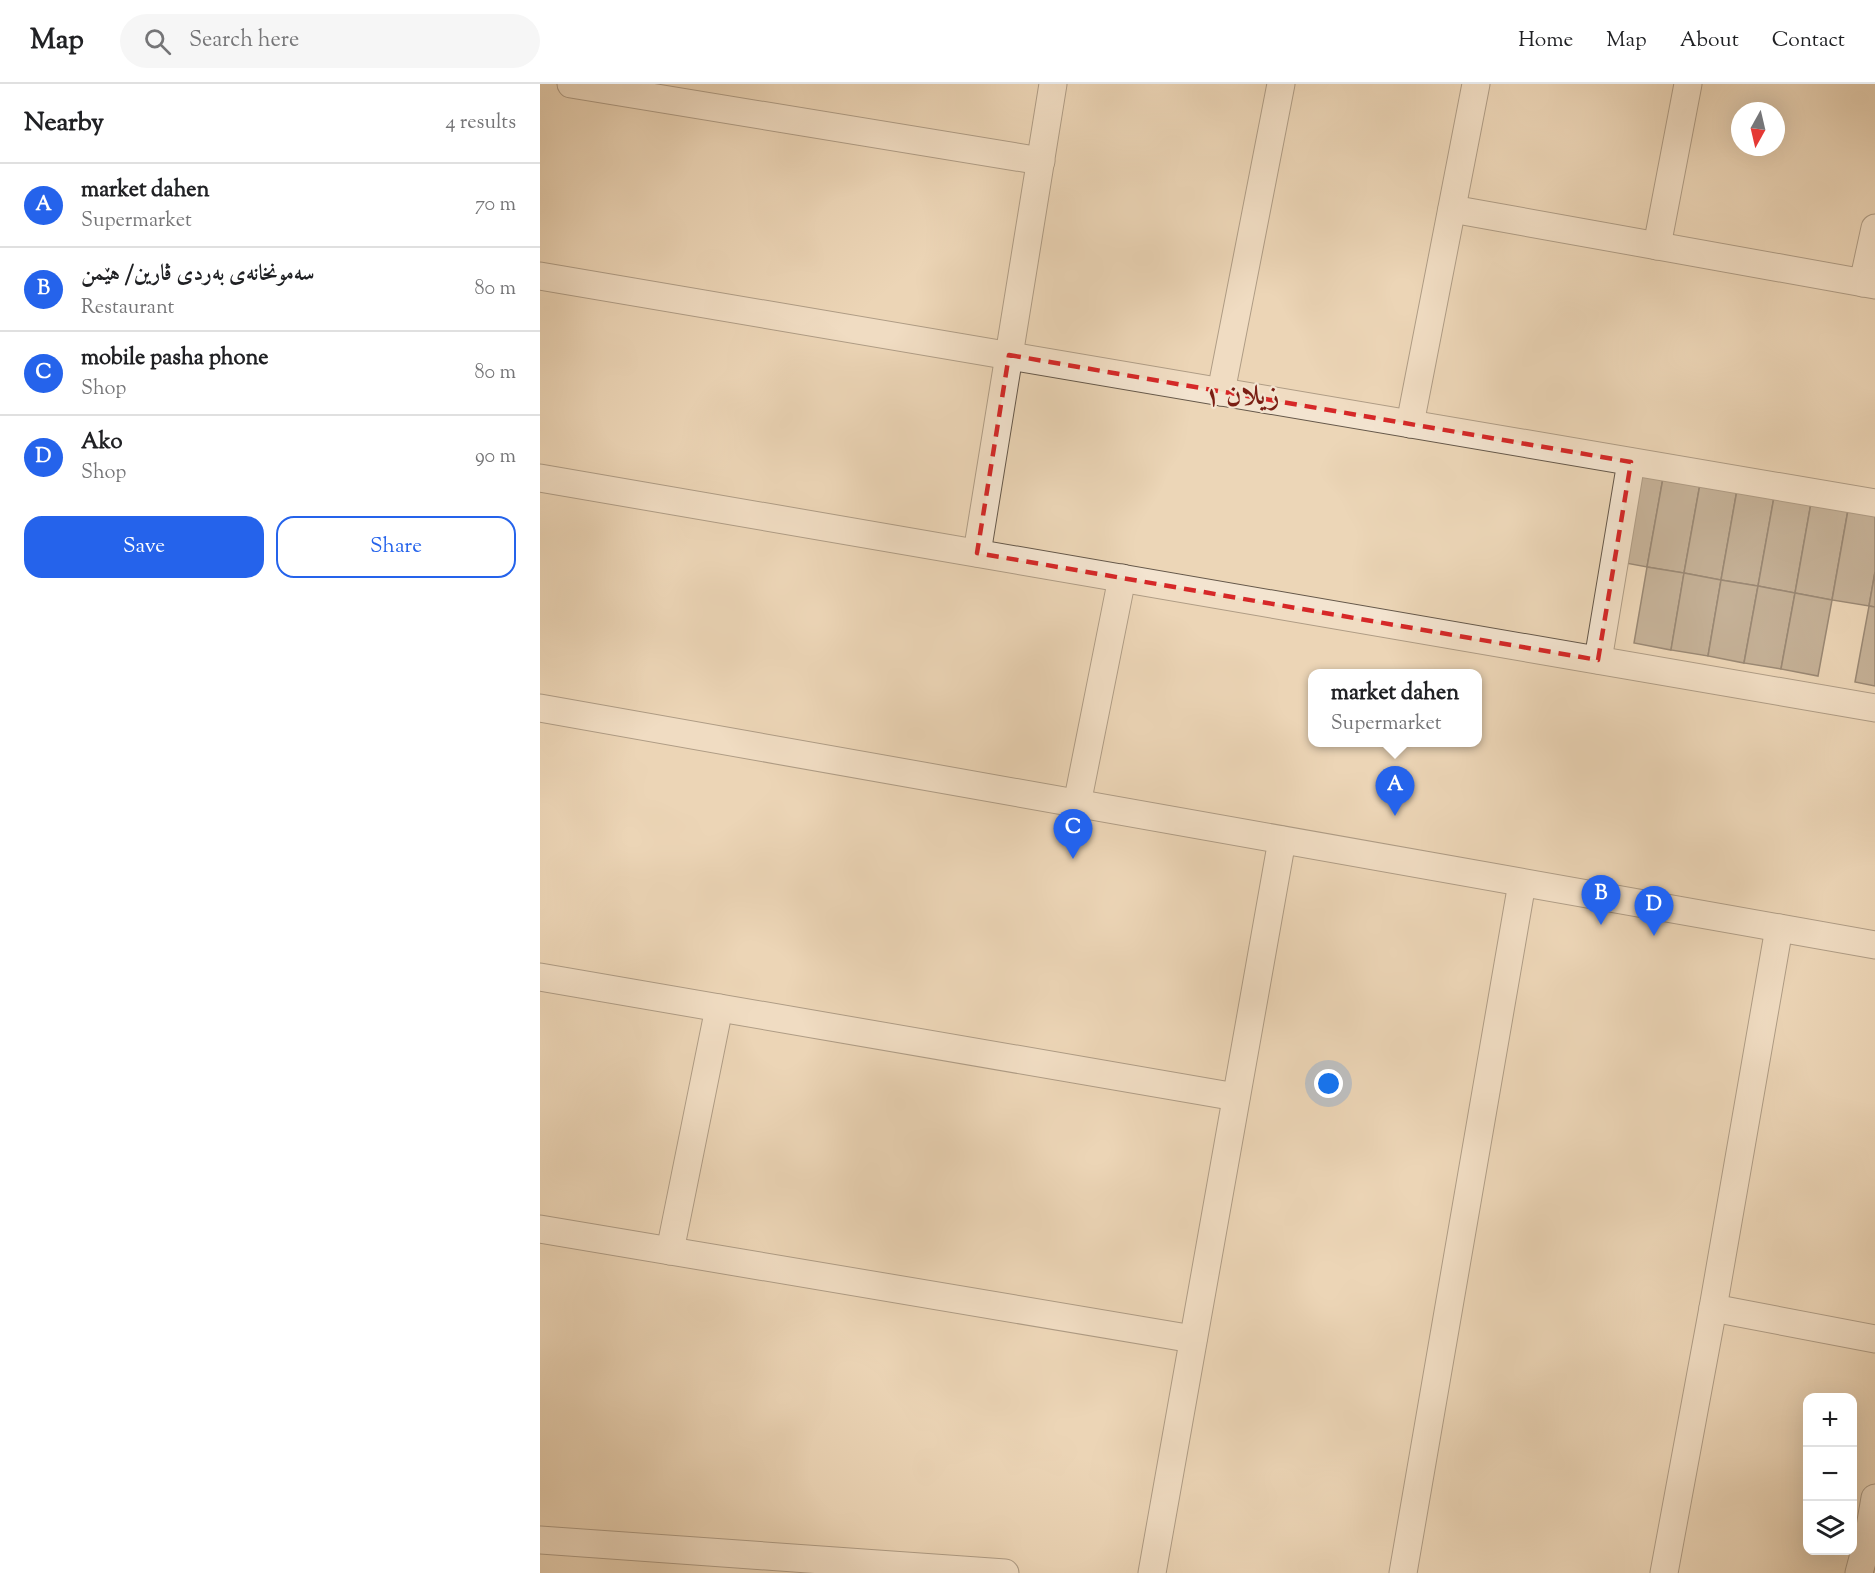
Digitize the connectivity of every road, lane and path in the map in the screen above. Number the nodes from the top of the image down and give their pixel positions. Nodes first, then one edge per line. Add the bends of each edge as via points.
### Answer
1 (571, 84) edge
2 (1053, 84) edge
3 (1281, 84) edge
4 (1476, 84) edge
5 (1688, 84) edge
6 (1041, 160) junction
7 (1452, 209) junction
8 (1875, 228) edge
9 (1657, 246) junction
10 (540, 276) edge
11 (1869, 284) edge
12 (1009, 355) junction
13 (1221, 392) junction
14 (1410, 424) junction
15 (1631, 462) junction
16 (540, 478) edge
17 (1875, 503) edge
18 (977, 553) junction
19 (1122, 578) junction
20 (1598, 660) junction
21 (540, 708) edge
22 (1875, 708) edge
23 (1077, 804) junction
24 (1282, 840) junction
25 (1522, 883) junction
26 (1779, 928) junction
27 (1875, 945) edge
28 (540, 977) edge
29 (719, 1008) junction
30 (1236, 1097) junction
31 (540, 1229) edge
32 (670, 1251) junction
33 (1713, 1308) junction
34 (1193, 1339) junction
35 (1875, 1339) edge
36 (1875, 1498) edge
37 (540, 1540) edge
38 (1871, 1540) edge
39 (1005, 1573) edge
40 (1152, 1573) edge
41 (1403, 1573) edge
42 (1664, 1573) edge
43 (1859, 1573) edge

1 - 6 street
2 - 6 street
3 - 13 street
4 - 7 street
5 - 9 street
6 - 12 street
7 - 9 street
7 - 14 street
8 - 11 street
9 - 11 street
10 - 12 street
12 - 13 street
12 - 18 street
13 - 14 street
14 - 15 street
15 - 17 street
15 - 20 street
16 - 18 street
18 - 19 street
19 - 20 street
19 - 23 street
20 - 22 street
21 - 23 street
23 - 24 street
24 - 25 street
24 - 30 street
25 - 26 street
25 - 41 street
26 - 27 street
26 - 33 street
28 - 29 street
29 - 30 street
29 - 32 street
30 - 34 street
31 - 32 street
32 - 34 street
33 - 35 street
33 - 42 street
34 - 40 street
36 - 38 street
37 - 39 street
38 - 43 street

